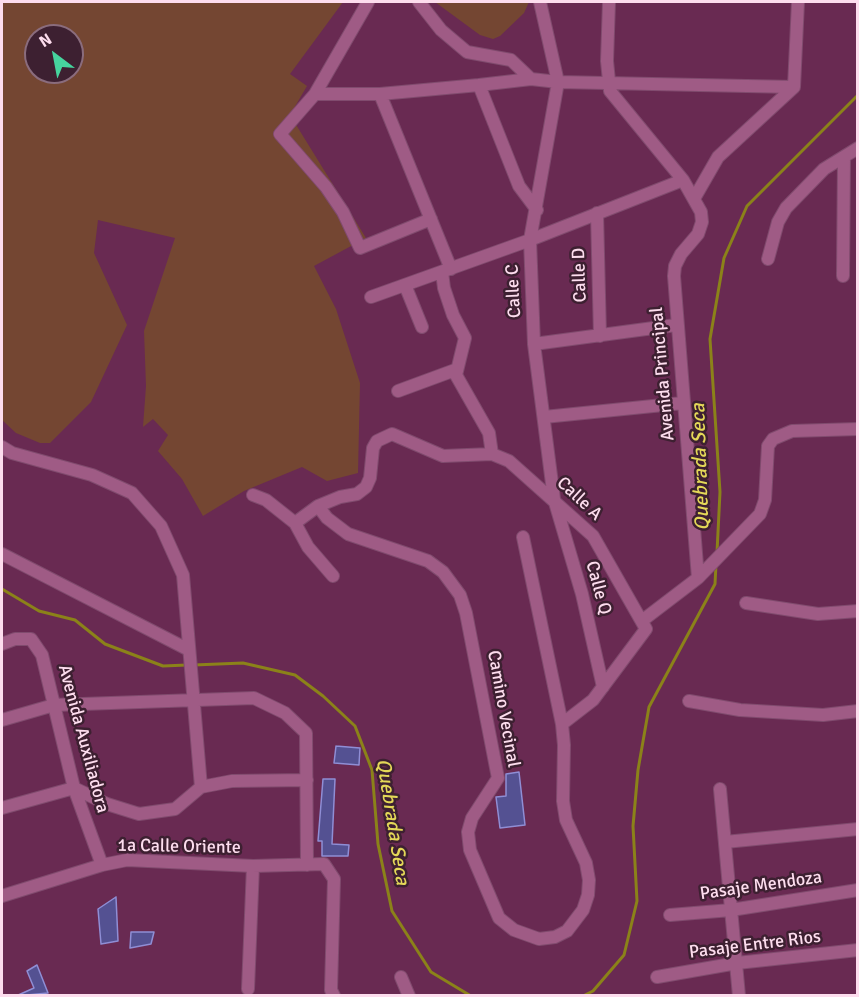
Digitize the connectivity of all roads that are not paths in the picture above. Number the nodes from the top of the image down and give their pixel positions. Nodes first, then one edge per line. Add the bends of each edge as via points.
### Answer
1 (368, 2) edge
2 (419, 2) edge
3 (540, 2) edge
4 (609, 2) edge
5 (798, 2) edge
6 (531, 79) junction
7 (558, 82) junction
8 (607, 82) junction
9 (479, 85) junction
10 (794, 87) junction
11 (315, 94) junction
12 (380, 94) junction
13 (858, 148) edge
14 (844, 157) junction
15 (683, 180) junction
16 (695, 197) junction
17 (537, 210) junction
18 (597, 213) junction
19 (431, 219) junction
20 (530, 240) junction
21 (768, 259) dead end
22 (447, 270) junction
23 (843, 276) dead end
24 (405, 285) junction
25 (371, 297) dead end
26 (676, 325) junction
27 (422, 327) dead end
28 (600, 336) junction
29 (534, 344) junction
30 (455, 370) junction
31 (398, 391) dead end
32 (683, 403) junction
33 (544, 417) junction
34 (858, 429) edge
35 (2, 447) edge
36 (492, 454) junction
37 (253, 495) dead end
38 (554, 499) junction
39 (318, 506) junction
40 (295, 523) junction
41 (523, 537) dead end
42 (2, 554) edge
43 (333, 576) dead end
44 (698, 578) junction
45 (746, 603) dead end
46 (858, 611) edge
47 (643, 620) junction
48 (2, 644) edge
49 (189, 650) junction
50 (603, 687) junction
51 (194, 699) junction
52 (689, 701) dead end
53 (54, 705) junction
54 (858, 711) edge
55 (2, 720) edge
56 (562, 724) junction
57 (307, 780) junction
58 (201, 787) junction
59 (74, 788) junction
60 (720, 789) dead end
61 (2, 808) edge
62 (858, 829) edge
63 (725, 842) junction
64 (102, 865) junction
65 (307, 865) junction
66 (253, 866) junction
67 (858, 890) edge
68 (2, 896) edge
69 (731, 910) junction
70 (670, 915) dead end
71 (858, 950) edge
72 (737, 963) junction
73 (401, 977) dead end
74 (657, 977) dead end
75 (248, 989) dead end
76 (334, 996) edge
77 (409, 996) edge
78 (739, 996) edge

1 - 11 street
2 - 6 street via 441,30 467,52 511,60
3 - 7 street
4 - 8 street
5 - 10 street
6 - 7 street
6 - 9 street
7 - 8 street
7 - 17 street, Calle C
8 - 10 street
8 - 15 street, Avenida Principal via 629,118
9 - 12 street
9 - 17 street via 519,186
10 - 16 street via 718,157
11 - 12 street
11 - 19 street via 280,134 326,187 360,248
12 - 19 street
13 - 14 street
14 - 21 street via 814,178 786,208
14 - 23 street
15 - 16 street, Avenida Principal
15 - 18 street
16 - 26 street, Avenida Principal via 702,222 675,266
17 - 20 street, Calle C
18 - 20 street
18 - 28 street, Calle D
19 - 22 street
20 - 22 street
20 - 29 street, Calle C
22 - 24 street
22 - 30 street via 444,288 465,338
24 - 25 street
24 - 27 street
26 - 28 street
26 - 32 street, Avenida Principal
28 - 29 street
29 - 33 street, Calle C
30 - 31 street
30 - 36 street via 489,433
32 - 33 street
32 - 44 street, Avenida Principal
33 - 38 street, Calle C
34 - 44 street via 792,431 773,439 768,446 765,500 760,514
35 - 49 street via 92,475 132,493 161,526 183,575
36 - 38 street, Calle A via 509,460
36 - 39 street via 443,456 392,434 377,441 373,448 366,488 357,495
37 - 40 street via 266,500
38 - 47 street, Calle A via 592,536
38 - 50 street, Calle Q via 582,594
39 - 40 street
39 - 56 street, Camino Vecinal via 348,534 428,561 443,572 459,595 466,613 498,778 472,818 468,832 470,850 499,918 514,930 539,939 567,931 583,910 588,895 586,863 566,820 563,801
40 - 43 street via 308,547
41 - 56 street, Camino Vecinal
42 - 49 street
44 - 47 street
45 - 46 street via 819,614
47 - 50 street via 644,634
48 - 53 street, Avenida Auxiliadora via 31,639 42,655
49 - 51 street
50 - 56 street
51 - 53 street
51 - 57 street via 254,698 285,713 306,733
51 - 58 street
52 - 54 street via 740,710 823,715
53 - 55 street
53 - 59 street, Avenida Auxiliadora
57 - 58 street via 232,781
57 - 65 street
58 - 59 street via 175,809 139,814
59 - 61 street
59 - 64 street, Avenida Auxiliadora
60 - 63 street
62 - 63 street
63 - 69 street
64 - 66 street, 1a Calle Oriente via 127,860
64 - 68 street, 1a Calle Oriente
65 - 66 street, 1a Calle Oriente
65 - 76 street, 1a Calle Oriente via 324,864 334,879
66 - 75 street
67 - 69 street, Pasaje Mendoza
69 - 70 street, Pasaje Mendoza
69 - 72 street
71 - 72 street, Pasaje Entre Rios
72 - 74 street, Pasaje Entre Rios
72 - 78 street
73 - 77 street

